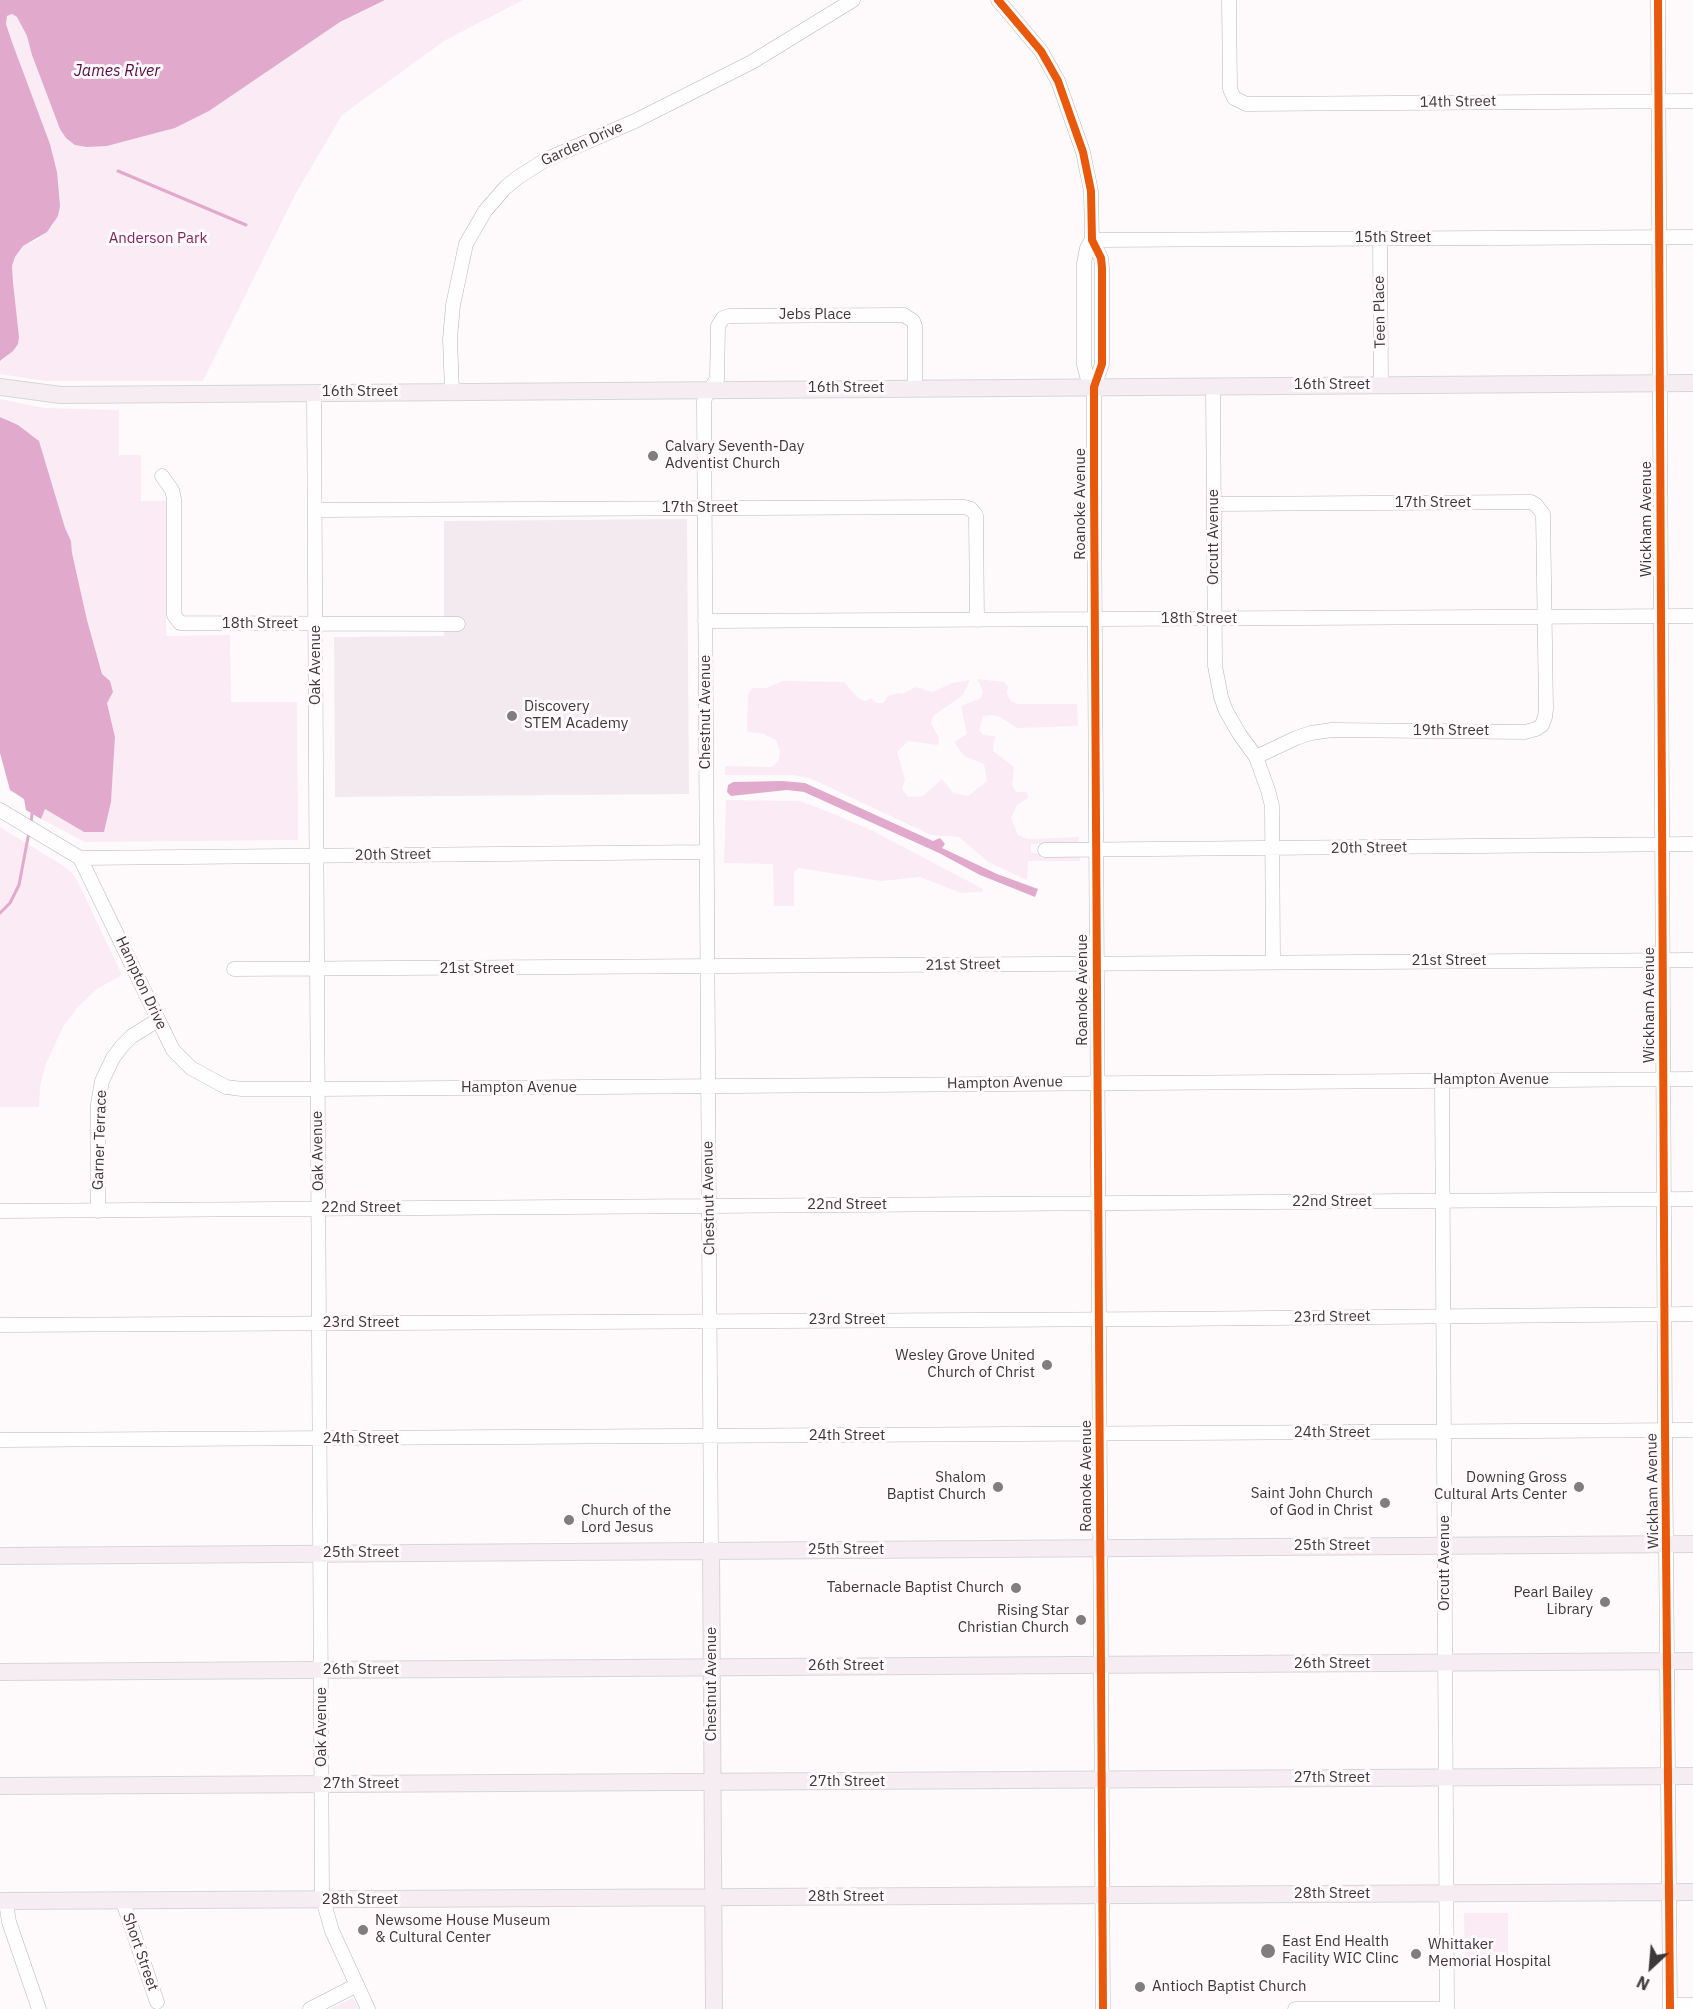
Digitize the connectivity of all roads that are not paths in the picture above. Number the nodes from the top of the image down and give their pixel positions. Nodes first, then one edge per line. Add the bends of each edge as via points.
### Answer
1 (853, 0) edge
2 (998, 0) edge
3 (1229, 0) edge
4 (1658, 0) edge
5 (1658, 101) junction
6 (1693, 101) edge
7 (1659, 237) junction
8 (1693, 237) edge
9 (1380, 238) junction
10 (1092, 240) junction
11 (1660, 383) junction
12 (1693, 383) edge
13 (1381, 385) junction
14 (1213, 386) junction
15 (0, 387) edge
16 (1094, 387) junction
17 (915, 388) junction
18 (710, 389) junction
19 (452, 391) junction
20 (314, 392) junction
21 (162, 476) dead end
22 (1214, 504) junction
23 (704, 508) junction
24 (315, 510) junction
25 (1661, 616) junction
26 (1693, 616) edge
27 (1544, 617) junction
28 (1215, 618) junction
29 (977, 620) junction
30 (1095, 620) junction
31 (705, 621) junction
32 (315, 624) junction
33 (458, 624) dead end
34 (1256, 757) junction
35 (0, 810) edge
36 (1693, 844) edge
37 (1663, 845) junction
38 (1272, 849) junction
39 (1045, 850) dead end
40 (1096, 850) junction
41 (707, 852) junction
42 (316, 856) junction
43 (80, 858) junction
44 (1693, 960) edge
45 (1663, 961) junction
46 (1273, 962) junction
47 (1096, 964) junction
48 (707, 967) junction
49 (234, 969) dead end
50 (317, 970) junction
51 (158, 1020) junction
52 (1664, 1079) junction
53 (1693, 1079) edge
54 (1442, 1080) junction
55 (1097, 1082) junction
56 (707, 1087) junction
57 (317, 1089) junction
58 (1664, 1199) junction
59 (1693, 1199) edge
60 (1442, 1202) junction
61 (1098, 1203) junction
62 (709, 1207) junction
63 (318, 1208) junction
64 (0, 1211) edge
65 (98, 1211) junction
66 (1665, 1314) junction
67 (1693, 1314) edge
68 (1443, 1316) junction
69 (1098, 1319) junction
70 (710, 1321) junction
71 (319, 1323) junction
72 (0, 1325) edge
73 (1665, 1430) junction
74 (1693, 1430) edge
75 (1443, 1432) junction
76 (1100, 1434) junction
77 (711, 1437) junction
78 (320, 1439) junction
79 (0, 1440) edge
80 (1667, 1544) junction
81 (1693, 1544) edge
82 (1445, 1546) junction
83 (1100, 1548) junction
84 (711, 1550) junction
85 (321, 1554) junction
86 (0, 1556) edge
87 (1668, 1661) junction
88 (1693, 1661) edge
89 (1445, 1663) junction
90 (1101, 1665) junction
91 (712, 1667) junction
92 (322, 1670) junction
93 (0, 1672) edge
94 (1669, 1776) junction
95 (1693, 1776) edge
96 (1447, 1777) junction
97 (1103, 1780) junction
98 (713, 1782) junction
99 (322, 1785) junction
100 (0, 1786) edge
101 (1693, 1892) edge
102 (1670, 1893) junction
103 (1447, 1894) junction
104 (1103, 1895) junction
105 (713, 1898) junction
106 (323, 1900) junction
107 (3, 1901) edge
108 (123, 1902) junction
109 (357, 1985) junction
110 (158, 2002) dead end
111 (1693, 2005) edge
112 (1670, 2007) edge
113 (39, 2009) edge
114 (310, 2009) edge
115 (368, 2009) edge
116 (714, 2009) edge
117 (1103, 2009) edge
118 (1294, 2009) edge
119 (1447, 2009) edge

1 - 19 street, Garden Drive via 752,62 545,160 505,188 485,211 466,244 453,305
2 - 10 street, Roanoke Avenue via 1036,44 1058,81 1083,152 1091,191
3 - 5 street, 14th Street via 1231,102
4 - 5 street, Wickham Avenue
5 - 6 street, 14th Street
5 - 7 street, Wickham Avenue
7 - 8 street, 15th Street
7 - 9 street, 15th Street
7 - 11 street, Wickham Avenue
9 - 10 street, 15th Street
9 - 13 street, Teen Place
10 - 16 street, Roanoke Avenue via 1084,263 1084,365
11 - 12 main road, 16th Street
11 - 13 main road, 16th Street
11 - 25 street, Wickham Avenue
13 - 14 main road, 16th Street
14 - 16 main road, 16th Street
14 - 22 street, Orcutt Avenue
15 - 20 main road, 16th Street via 61,395
16 - 17 main road, 16th Street
16 - 30 street, Roanoke Avenue
17 - 18 main road, 16th Street
17 - 18 street, Jebs Place via 915,326 904,315 723,318 718,326 717,379
18 - 19 main road, 16th Street
18 - 23 street, Chestnut Avenue via 704,402
19 - 20 main road, 16th Street
20 - 24 street, Oak Avenue
21 - 32 street, 18th Street via 174,499 174,615 180,623
22 - 27 street, 17th Street via 1531,502 1543,514
22 - 28 street, Orcutt Avenue
23 - 24 street, 17th Street
23 - 29 street, 17th Street via 974,507
23 - 31 street, Chestnut Avenue
24 - 32 street, Oak Avenue
25 - 26 street, 18th Street
25 - 27 street, 18th Street
25 - 37 street, Wickham Avenue
27 - 28 street, 18th Street
27 - 34 street, 19th Street via 1546,709 1542,725 1536,729 1332,730 1296,738
28 - 30 street, 18th Street
28 - 34 street, Orcutt Avenue via 1215,666 1221,697 1234,726
29 - 30 street, 18th Street
29 - 31 street, 18th Street
30 - 40 street, Roanoke Avenue
31 - 41 street, Chestnut Avenue
32 - 33 street, 18th Street
32 - 42 street, Oak Avenue
34 - 38 street, Orcutt Avenue via 1272,806
35 - 43 street
36 - 37 street, 20th Street
37 - 38 street, 20th Street
37 - 45 street, Wickham Avenue
38 - 40 street, 20th Street
38 - 46 street, Orcutt Avenue
39 - 40 street, 20th Street
40 - 47 street, Roanoke Avenue
41 - 42 street, 20th Street
41 - 48 street, Chestnut Avenue
42 - 43 street, 20th Street
42 - 50 street, Oak Avenue
43 - 51 street, Hampton Drive
44 - 45 street, 21st Street
45 - 46 street, 21st Street
45 - 52 street, Wickham Avenue
46 - 47 street, 21st Street
47 - 48 street, 21st Street
47 - 55 street, Roanoke Avenue
48 - 50 street, 21st Street
48 - 56 street, Chestnut Avenue
49 - 50 street, 21st Street
50 - 57 street, Oak Avenue
51 - 57 street, Hampton Drive via 180,1059 212,1082 242,1089
51 - 65 street, Garner Terrace via 122,1046 102,1081 98,1104
52 - 53 street, Hampton Avenue
52 - 54 street, Hampton Avenue
52 - 58 street, Wickham Avenue
54 - 55 street, Hampton Avenue
54 - 60 street, Orcutt Avenue
55 - 56 street, Hampton Avenue
55 - 61 street, Roanoke Avenue
56 - 57 street, Hampton Avenue
56 - 62 street, Chestnut Avenue
57 - 63 street, Oak Avenue
58 - 59 street, 22nd Street
58 - 60 street, 22nd Street
58 - 66 street, Wickham Avenue
60 - 61 street, 22nd Street
60 - 68 street, Orcutt Avenue
61 - 62 street, 22nd Street
61 - 69 street, Roanoke Avenue
62 - 63 street, 22nd Street
62 - 70 street, Chestnut Avenue
63 - 65 street, 22nd Street
63 - 71 street, Oak Avenue
64 - 65 street, 22nd Street
66 - 67 street, 23rd Street
66 - 68 street, 23rd Street
66 - 73 street, Wickham Avenue
68 - 69 street, 23rd Street
68 - 75 street, Orcutt Avenue
69 - 70 street, 23rd Street
69 - 76 street, Roanoke Avenue
70 - 71 street, 23rd Street
70 - 77 street, Chestnut Avenue
71 - 72 street, 23rd Street
71 - 78 street, Oak Avenue
73 - 74 street, 24th Street
73 - 75 street, 24th Street
73 - 80 street, Wickham Avenue
75 - 76 street, 24th Street
75 - 82 street, Orcutt Avenue
76 - 77 street, 24th Street
76 - 83 street, Roanoke Avenue
77 - 78 street, 24th Street
77 - 84 street, Chestnut Avenue
78 - 79 street, 24th Street
78 - 85 street, Oak Avenue
80 - 81 main road, 25th Street
80 - 82 main road, 25th Street
80 - 87 street, Wickham Avenue
82 - 83 main road, 25th Street
82 - 89 street, Orcutt Avenue
83 - 84 main road, 25th Street
83 - 90 street, Roanoke Avenue
84 - 85 main road, 25th Street
84 - 91 main road, Chestnut Avenue
85 - 86 main road, 25th Street
85 - 92 street, Oak Avenue
87 - 88 main road, 26th Street
87 - 89 main road, 26th Street
87 - 94 street, Wickham Avenue
89 - 90 main road, 26th Street
89 - 96 street, Orcutt Avenue
90 - 91 main road, 26th Street
90 - 97 street, Roanoke Avenue
91 - 92 main road, 26th Street
91 - 98 main road, Chestnut Avenue
92 - 93 main road, 26th Street
92 - 99 street, Oak Avenue
94 - 95 main road, 27th Street
94 - 96 main road, 27th Street
94 - 102 street, Wickham Avenue
96 - 97 main road, 27th Street
96 - 103 street, Orcutt Avenue
97 - 98 main road, 27th Street
97 - 104 street, Roanoke Avenue
98 - 99 main road, 27th Street
98 - 105 main road, Chestnut Avenue
99 - 100 main road, 27th Street
99 - 106 street, Oak Avenue
101 - 102 main road, 28th Street
102 - 103 main road, 28th Street
102 - 112 street, Wickham Avenue
103 - 104 main road, 28th Street
103 - 119 street, Orcutt Avenue
104 - 105 main road, 28th Street
104 - 117 street, Roanoke Avenue
105 - 106 main road, 28th Street
105 - 116 main road, Chestnut Avenue
106 - 108 main road, 28th Street
106 - 109 street, Oak Avenue via 332,1931
107 - 108 main road, 28th Street
107 - 113 street
108 - 110 street, Short Street
109 - 114 street
109 - 115 street, Oak Avenue
111 - 112 street
118 - 119 street

